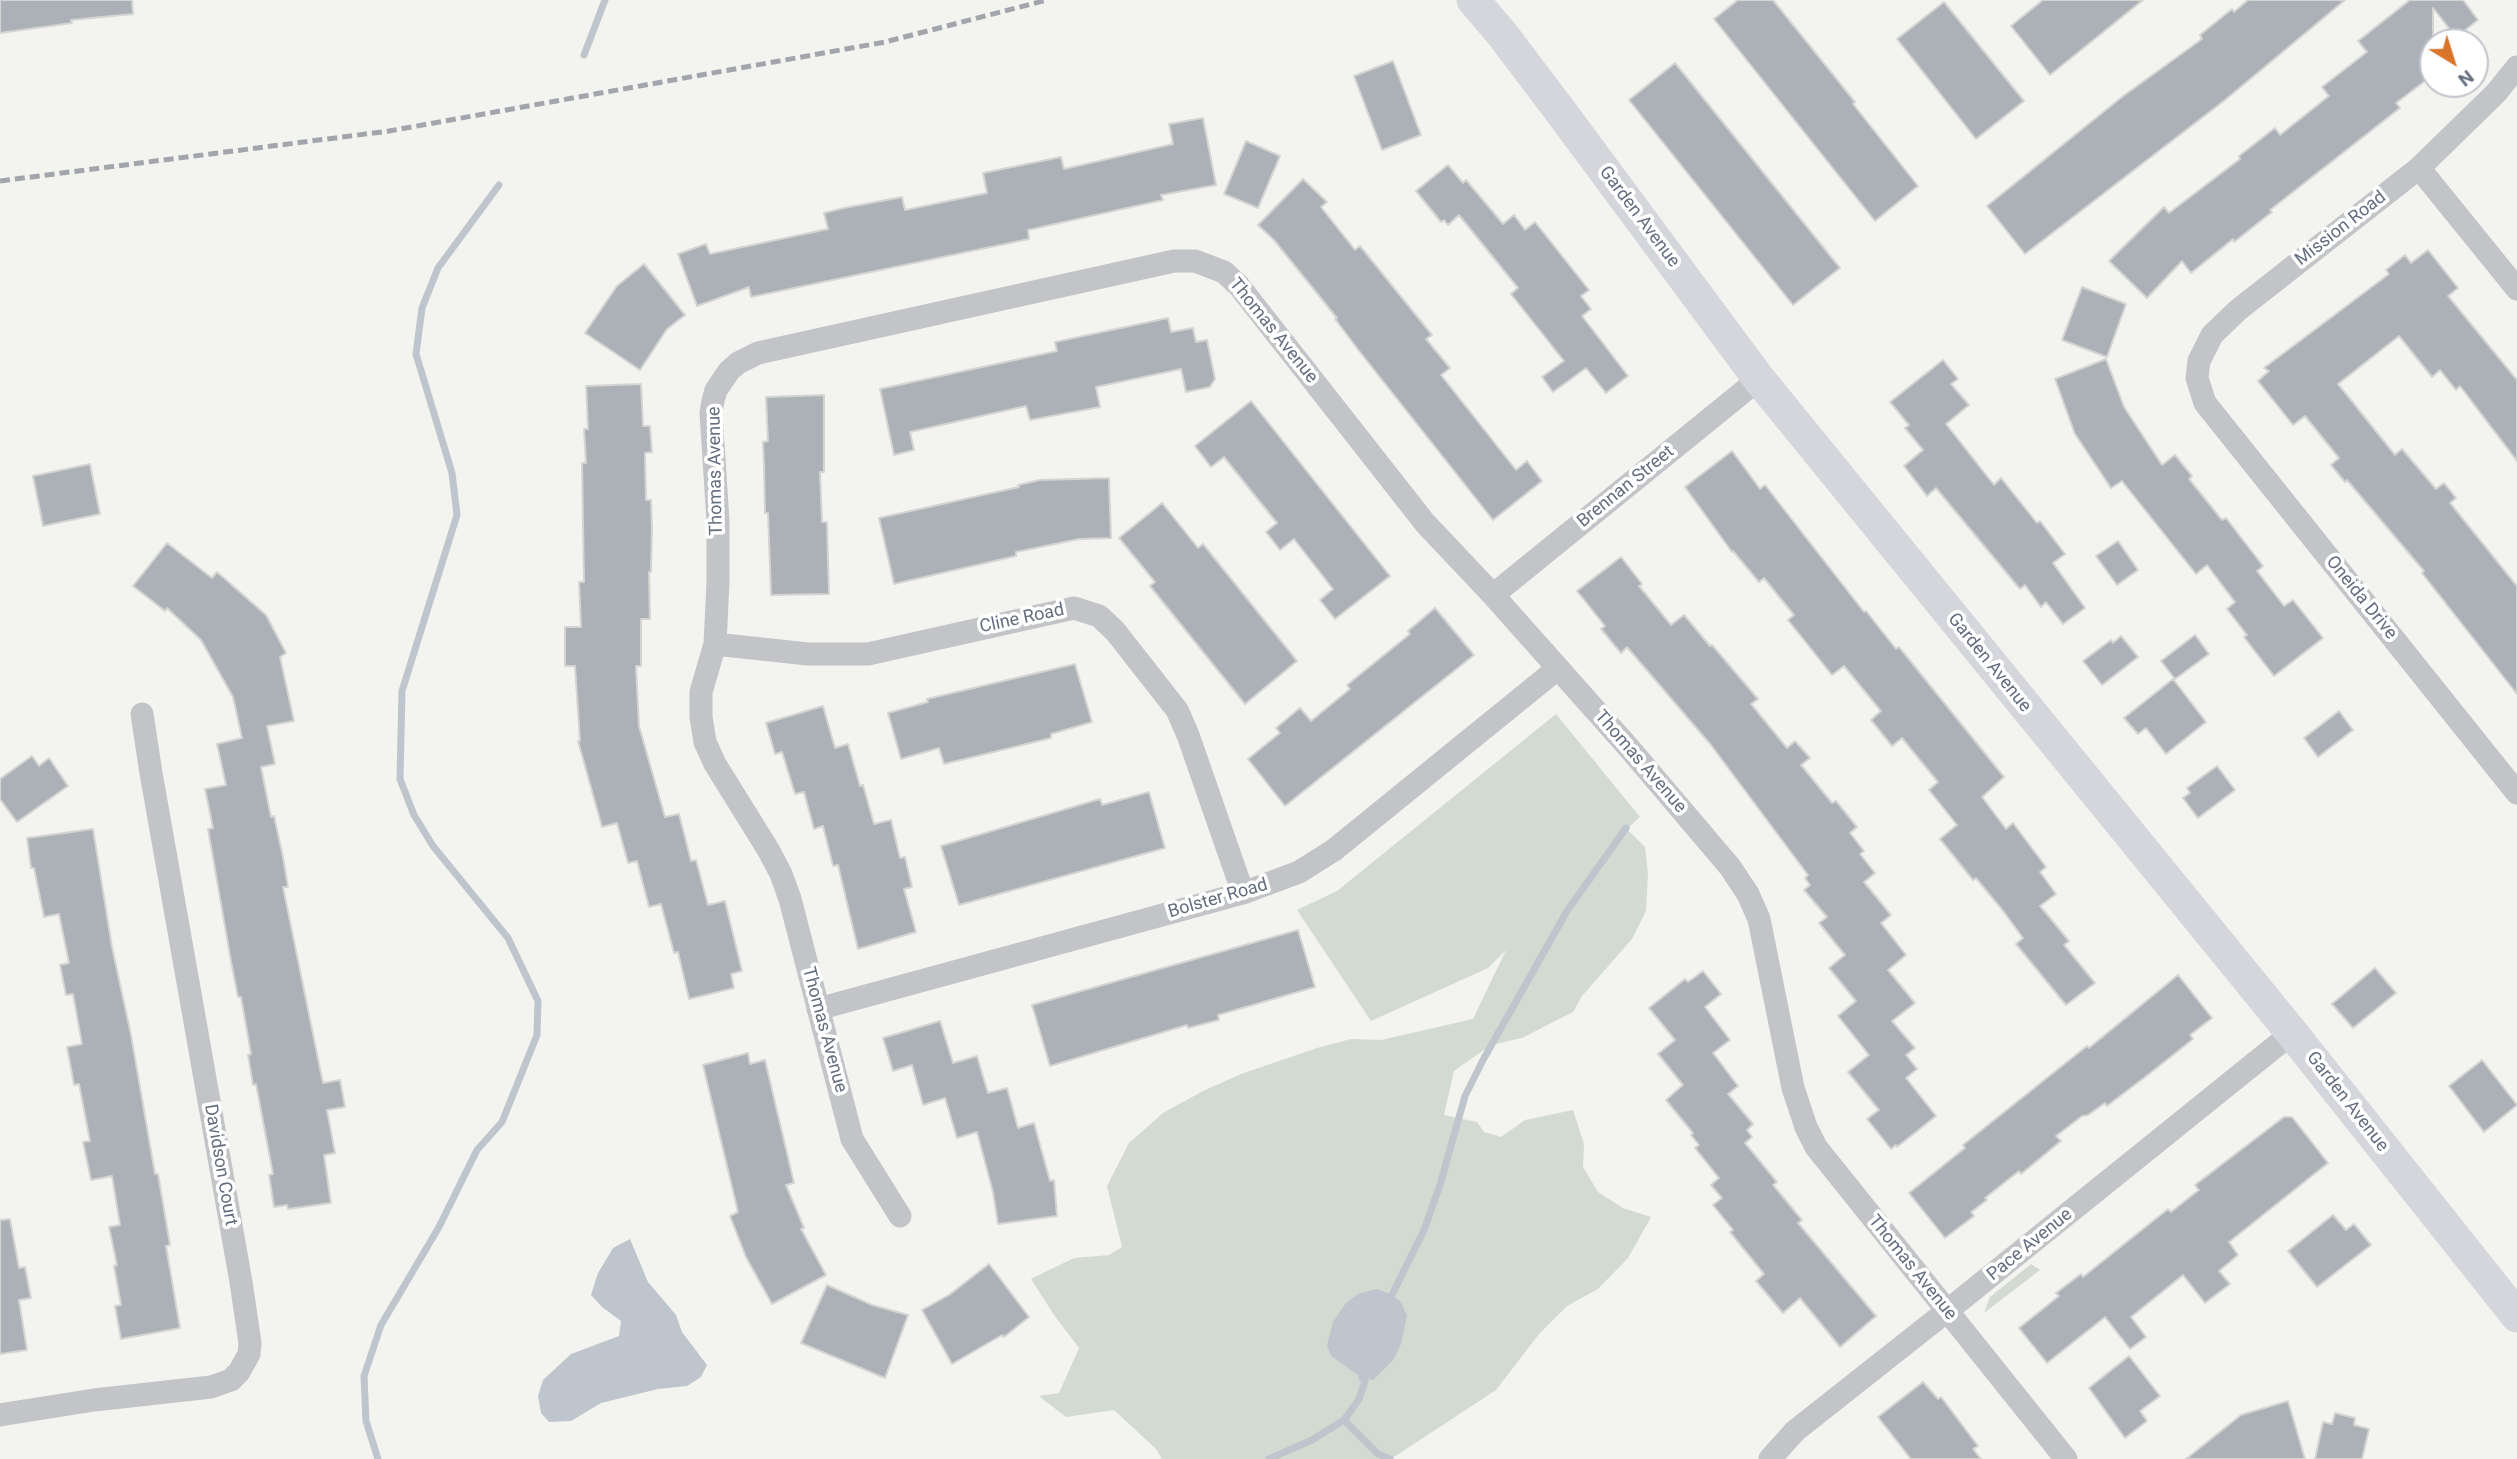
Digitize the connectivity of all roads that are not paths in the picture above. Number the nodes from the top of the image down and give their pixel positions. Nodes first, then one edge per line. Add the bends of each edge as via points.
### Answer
1 (1473, 0) edge
2 (2517, 67) edge
3 (2419, 168) junction
4 (2517, 289) edge
5 (1759, 379) junction
6 (2205, 403) joint
7 (1493, 595) junction
8 (715, 644) junction
9 (1557, 669) junction
10 (142, 714) dead end
11 (2517, 793) edge
12 (1243, 893) junction
13 (818, 1009) junction
14 (2292, 1032) junction
15 (900, 1216) dead end
16 (1947, 1311) junction
17 (2517, 1316) edge
18 (0, 1415) edge
19 (1770, 1459) edge
20 (2066, 1459) edge

1 - 5 street, Garden Avenue
2 - 3 street, Mission Road
3 - 4 street
3 - 6 street, Mission Road via 2212,335 2199,361 2197,378
5 - 7 street, Brennan Street
5 - 14 street, Garden Avenue
6 - 11 street, Oneida Drive
7 - 8 street, Thomas Avenue via 1425,523 1239,286 1224,272 1184,260 758,353 738,363 716,390 711,413 718,521
7 - 9 street, Thomas Avenue
8 - 12 street, Cline Road via 808,654 868,654 1074,608 1099,616 1177,710
8 - 13 street, Thomas Avenue via 701,692 705,742 781,874
9 - 12 street, Bolster Road via 1334,850 1299,872
9 - 16 street, Thomas Avenue via 1731,867 1748,894 1764,935 1793,1088 1806,1127 1832,1169
10 - 18 street, Davidson Court via 241,1282 249,1353 231,1380 211,1387
12 - 13 street, Bolster Road
13 - 15 street, Thomas Avenue via 852,1139
14 - 16 street, Pace Avenue
14 - 17 street, Garden Avenue
16 - 19 street, Pace Avenue via 1795,1431
16 - 20 street, Thomas Avenue

